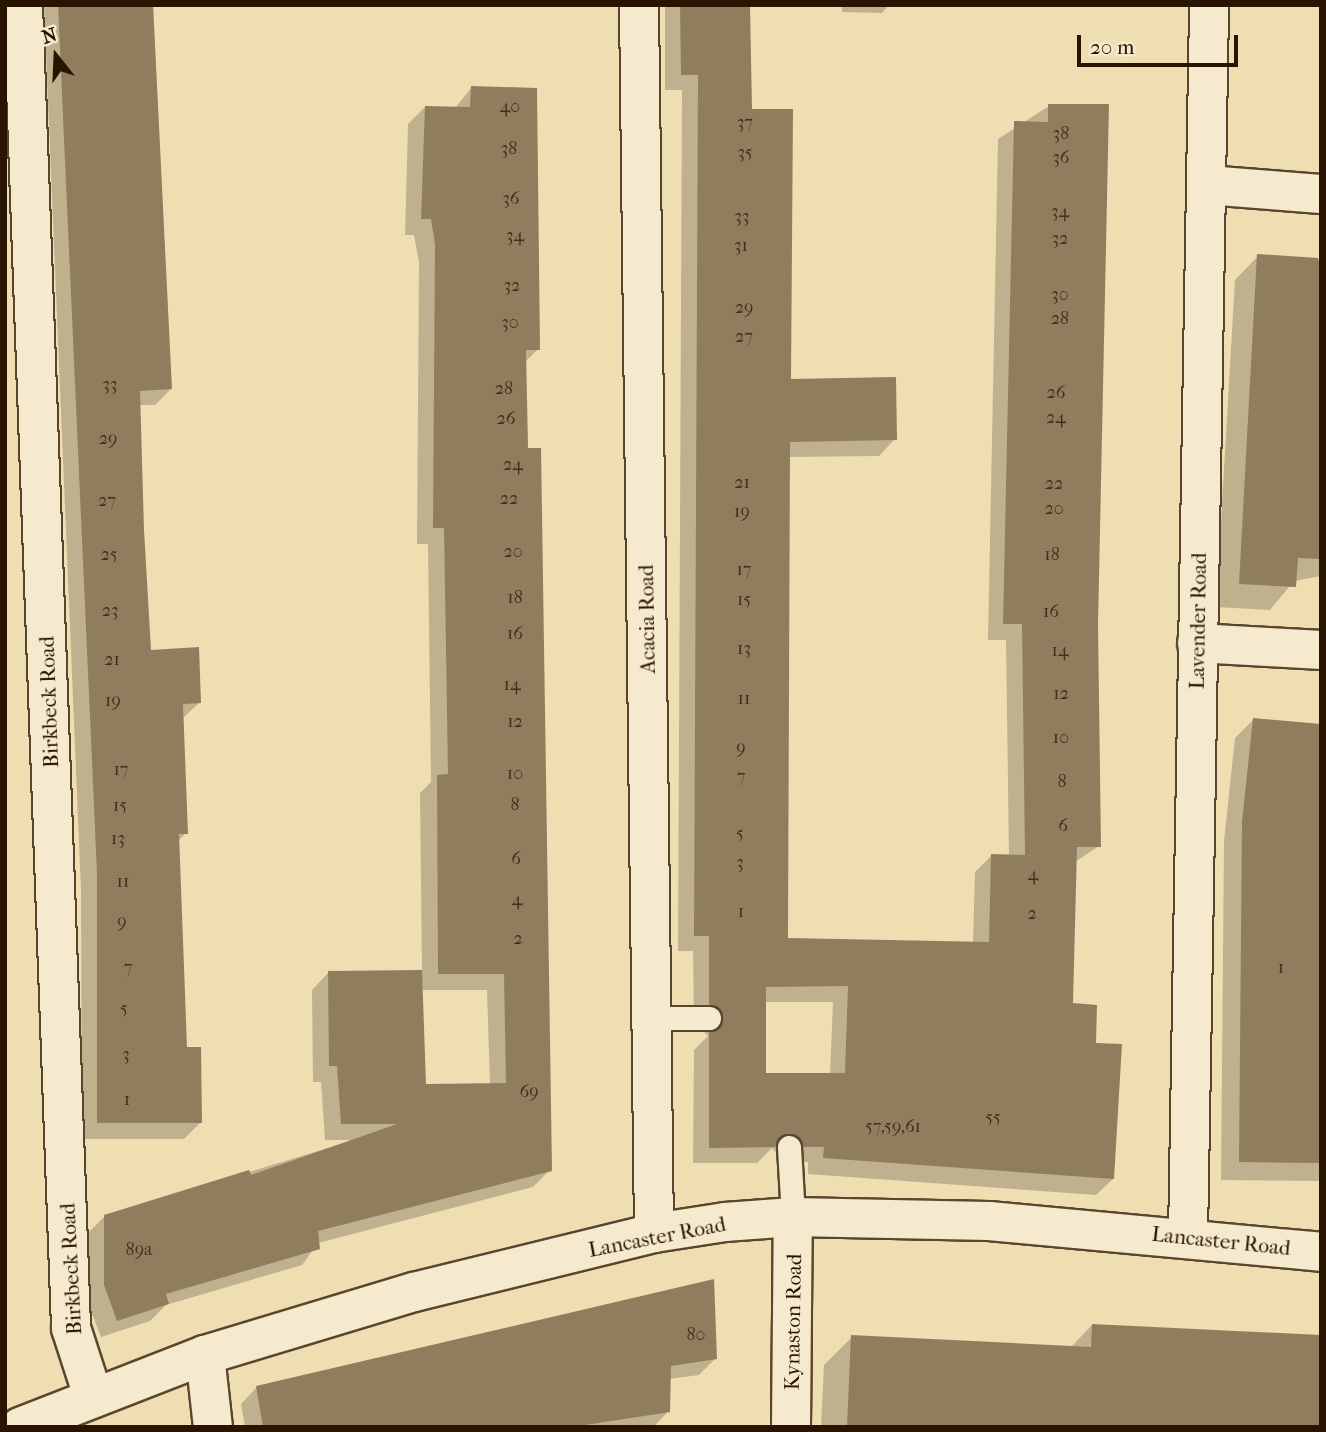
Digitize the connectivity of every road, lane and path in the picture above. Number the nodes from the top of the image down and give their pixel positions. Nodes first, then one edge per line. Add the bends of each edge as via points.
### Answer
1 (23, 5) edge
2 (639, 5) edge
3 (1209, 5) edge
4 (1207, 185) junction
5 (1321, 194) edge
6 (1197, 643) junction
7 (1321, 650) edge
8 (652, 1018) junction
9 (709, 1018) dead end
10 (789, 1147) dead end
11 (793, 1217) junction
12 (654, 1233) junction
13 (1188, 1237) junction
14 (1321, 1252) edge
15 (205, 1355) junction
16 (93, 1396) junction
17 (20, 1427) edge
18 (213, 1427) edge
19 (791, 1427) edge

1 - 16 street, Birkbeck Road via 71,1328
2 - 8 street, Acacia Road
3 - 4 street, Lavender Road
4 - 5 street
4 - 6 street, Lavender Road
6 - 7 street
6 - 13 street, Lavender Road
8 - 9 lane
8 - 12 street, Acacia Road
10 - 11 lane
11 - 12 street, Lancaster Road
11 - 13 street, Lancaster Road via 989,1221
11 - 19 street, Kynaston Road
12 - 15 street, Lancaster Road via 414,1292
13 - 14 street, Lancaster Road
15 - 16 street, Lancaster Road
15 - 18 street
16 - 17 street, Lancaster Road

